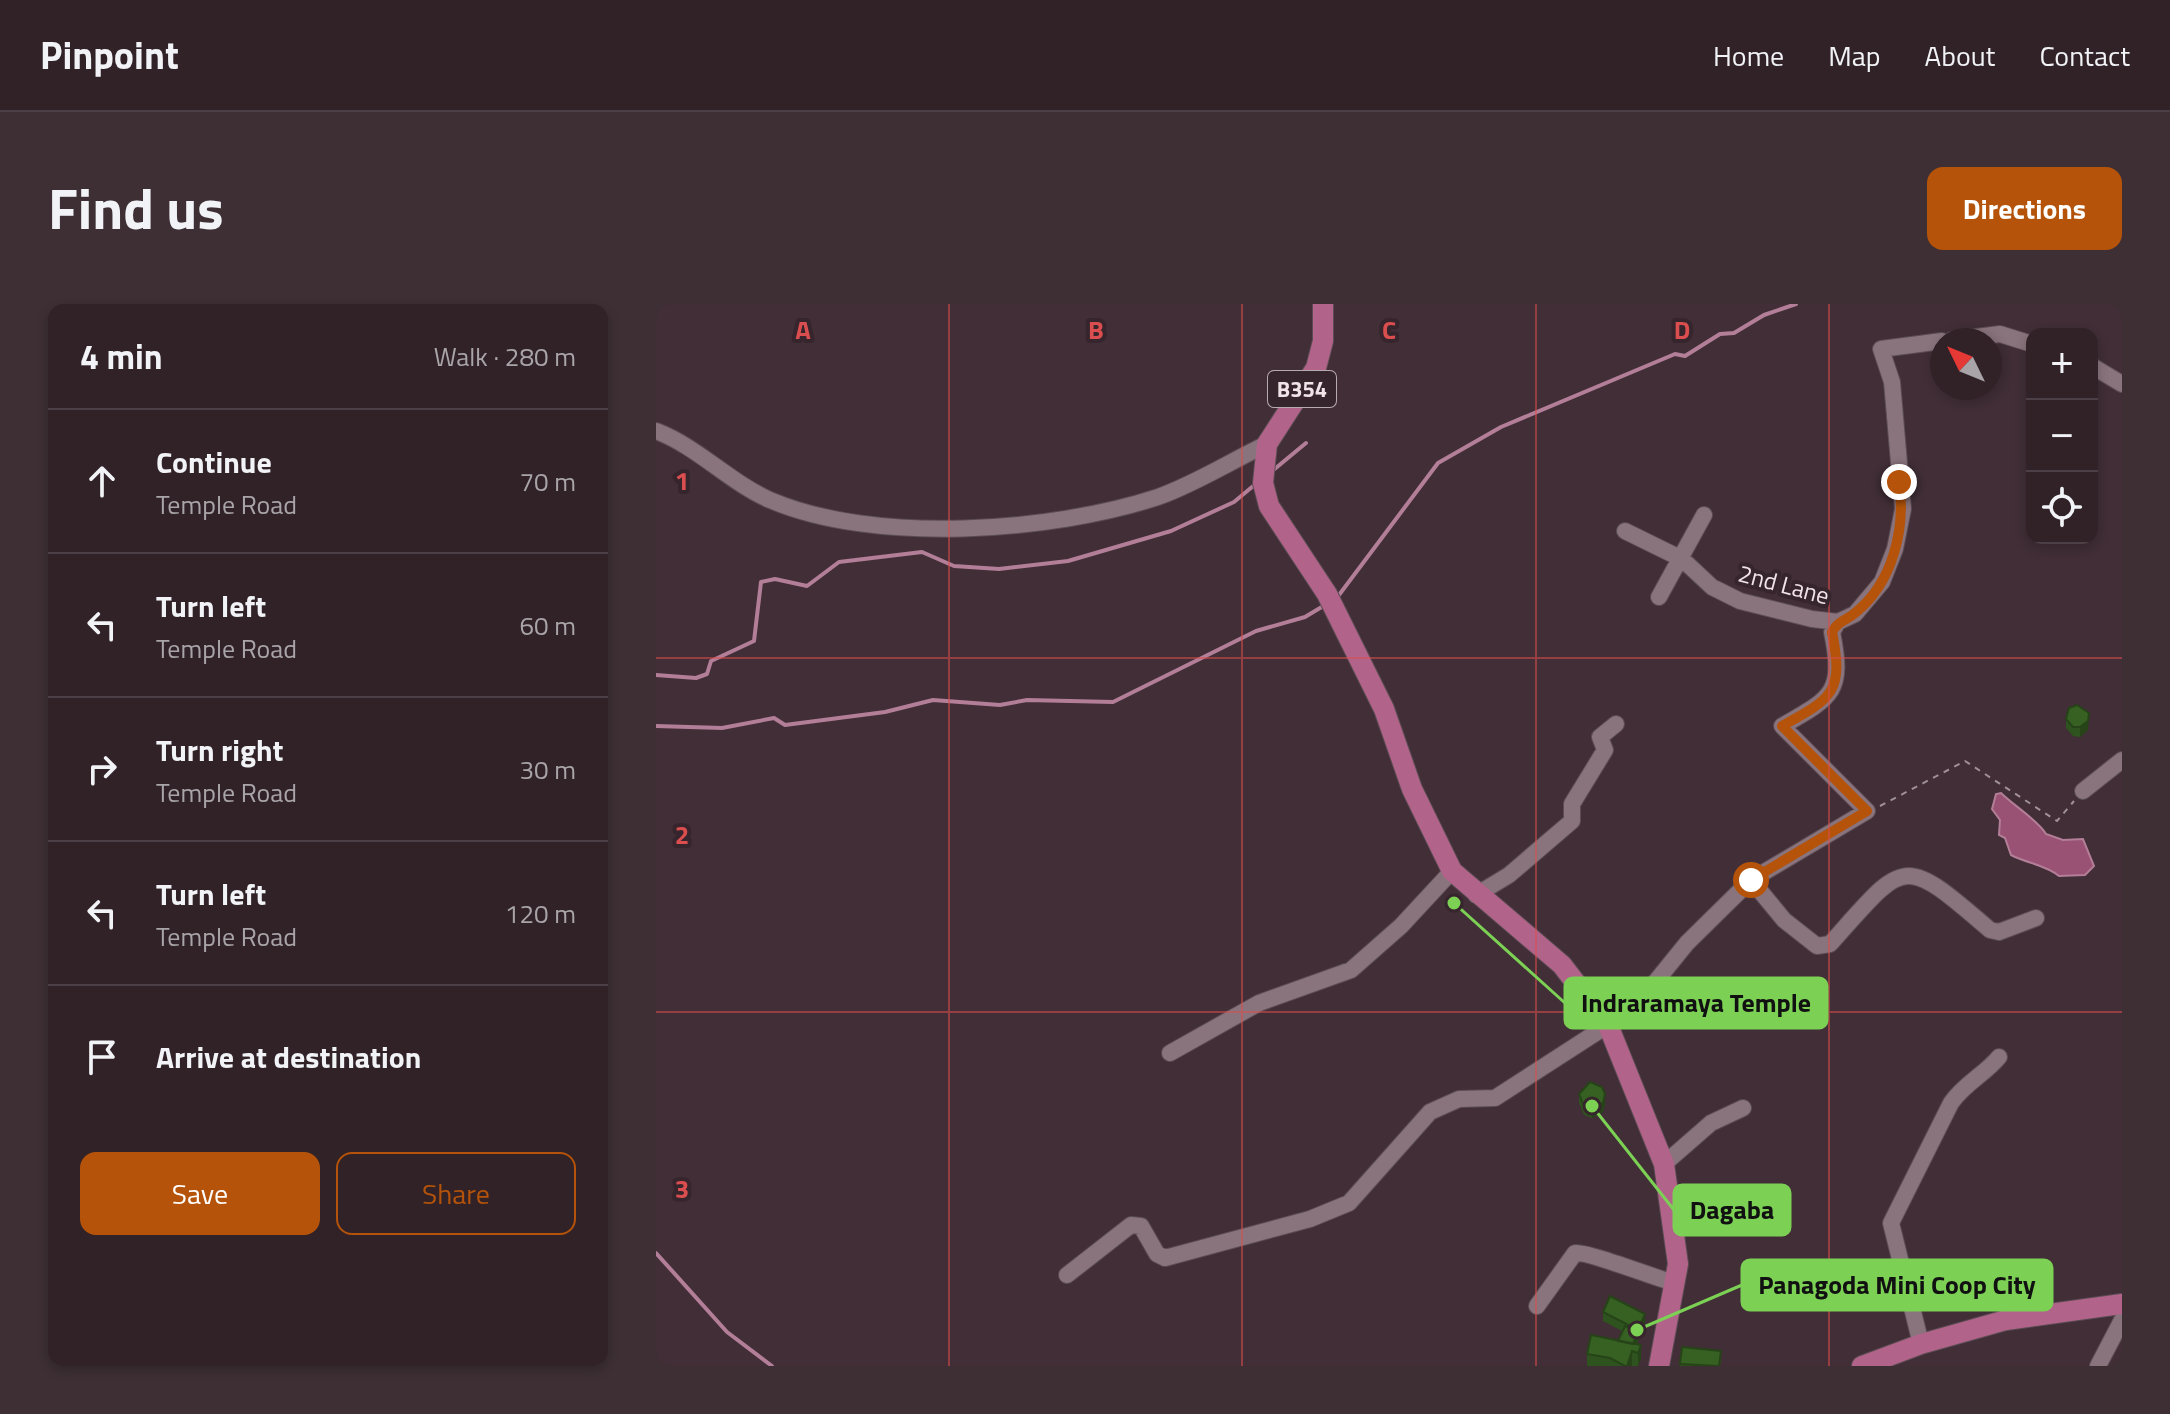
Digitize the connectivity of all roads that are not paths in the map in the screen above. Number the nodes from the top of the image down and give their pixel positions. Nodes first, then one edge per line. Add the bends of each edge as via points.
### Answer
1 (1323, 304) edge
2 (2002, 335) edge
3 (2026, 342) edge
4 (1930, 343) edge
5 (2098, 370) edge
6 (2122, 384) edge
7 (656, 431) edge
8 (1267, 444) junction
9 (1704, 515) dead end
10 (1625, 531) dead end
11 (1682, 559) junction
12 (1659, 597) dead end
13 (1838, 622) junction
14 (1616, 724) dead end
15 (2122, 760) edge
16 (2083, 791) dead end
17 (1452, 871) junction
18 (1751, 880) junction
19 (1476, 895) junction
20 (2036, 918) dead end
21 (1608, 1025) junction
22 (1170, 1053) dead end
23 (1999, 1057) dead end
24 (1743, 1108) dead end
25 (1664, 1164) junction
26 (1067, 1275) dead end
27 (1674, 1283) junction
28 (2122, 1304) edge
29 (1537, 1306) dead end
30 (2122, 1320) edge
31 (1921, 1344) junction
32 (1659, 1366) edge
33 (1862, 1366) edge
34 (2098, 1366) edge

1 - 8 main road, B354 via 1323,341 1316,368
2 - 3 street
4 - 13 street via 1881,349 1892,382 1903,509 1882,582 1855,614
5 - 6 street
7 - 8 street via 682,441 768,499 822,517 886,526 1032,526 1159,496
8 - 17 main road, B354 via 1263,476 1269,506 1327,594
9 - 11 street
10 - 11 street, 2nd Lane
11 - 12 street
11 - 13 street, 2nd Lane via 1712,587 1740,601
13 - 18 street via 1832,632 1839,669 1830,691 1818,706 1782,726 1867,811
14 - 19 street via 1600,737 1605,750 1572,804 1572,821 1509,875
15 - 16 street
17 - 19 main road, B354
17 - 22 street via 1351,970 1259,1003
18 - 20 street via 1784,920 1817,946 1830,944 1895,876 1915,875 1938,885 1990,930 1999,932
18 - 21 street via 1687,943 1644,996
19 - 21 main road, B354 via 1562,965
21 - 25 main road, B354
21 - 26 street via 1495,1098 1459,1099 1430,1112 1349,1203 1310,1219 1165,1258 1141,1226 1131,1225
23 - 31 street via 1951,1103 1891,1223
24 - 25 street via 1711,1123
25 - 27 main road, B354 via 1678,1264
27 - 29 street via 1585,1251 1575,1253
27 - 32 main road, B354
28 - 31 main road via 2006,1320
30 - 34 street
31 - 33 main road

